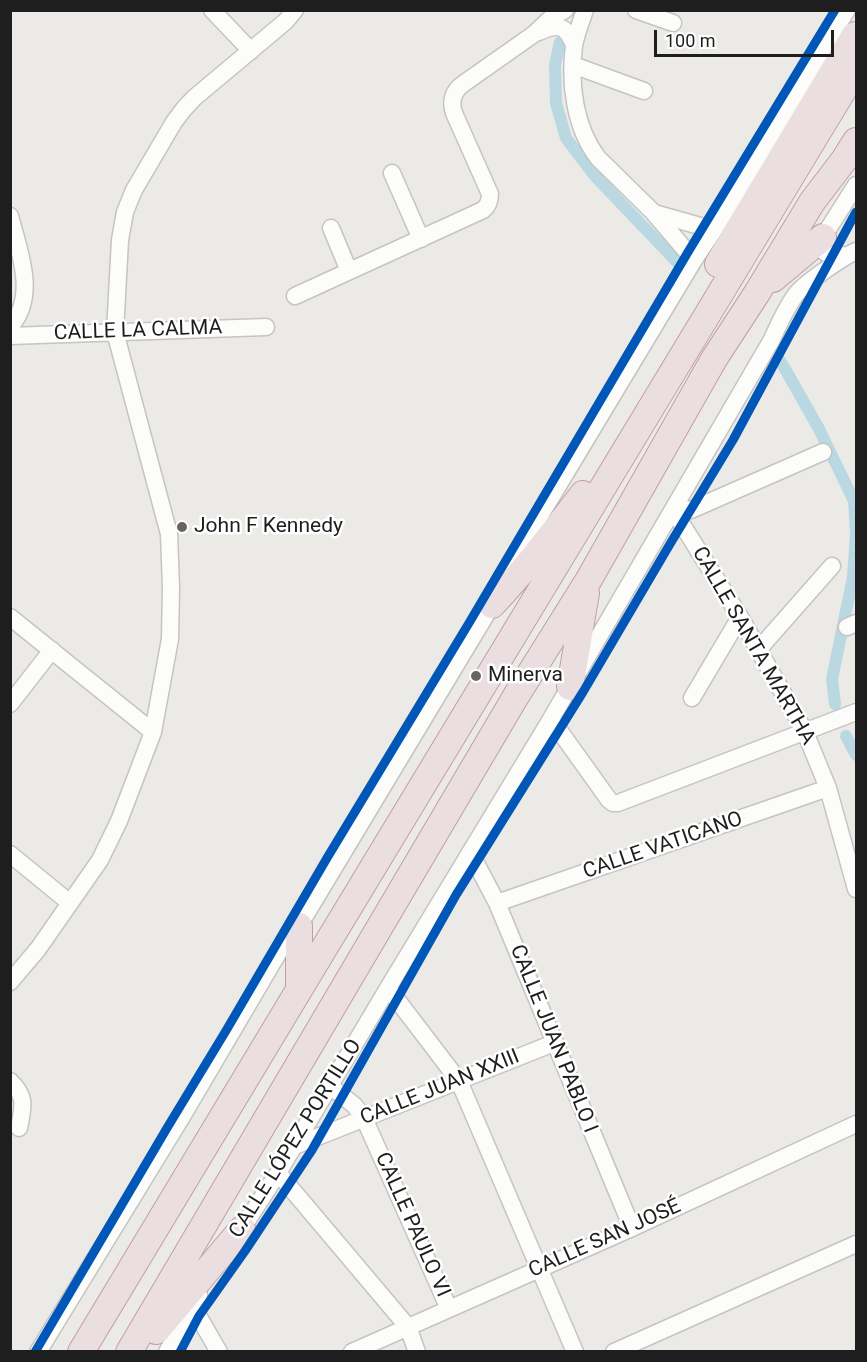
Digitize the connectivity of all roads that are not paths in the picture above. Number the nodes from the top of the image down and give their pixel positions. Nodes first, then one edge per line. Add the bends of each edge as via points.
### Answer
1 (212, 10) edge
2 (295, 10) edge
3 (565, 10) edge
4 (585, 10) edge
5 (636, 10) edge
6 (847, 10) edge
7 (673, 23) dead end
8 (534, 34) junction
9 (855, 35) dead end
10 (574, 45) junction
11 (251, 51) junction
12 (573, 65) junction
13 (856, 69) edge
14 (644, 91) dead end
15 (856, 141) edge
16 (392, 173) dead end
17 (856, 184) edge
18 (653, 212) junction
19 (10, 216) edge
20 (331, 228) dead end
21 (714, 230) junction
22 (421, 239) junction
23 (822, 243) junction
24 (852, 253) edge
25 (694, 260) junction
26 (349, 271) junction
27 (800, 290) junction
28 (757, 293) junction
29 (295, 296) dead end
30 (10, 327) edge
31 (266, 327) dead end
32 (115, 332) junction
33 (10, 336) edge
34 (823, 452) dead end
35 (587, 489) junction
36 (674, 509) junction
37 (832, 566) dead end
38 (588, 581) junction
39 (492, 605) junction
40 (10, 617) edge
41 (740, 617) junction
42 (52, 650) junction
43 (758, 650) junction
44 (499, 661) junction
45 (570, 687) junction
46 (692, 698) dead end
47 (10, 704) edge
48 (856, 712) edge
49 (551, 719) junction
50 (153, 732) junction
51 (805, 732) junction
52 (828, 788) junction
53 (470, 852) junction
54 (10, 854) edge
55 (856, 889) edge
56 (70, 903) junction
57 (498, 903) junction
58 (299, 926) junction
59 (10, 982) edge
60 (300, 988) junction
61 (388, 988) junction
62 (554, 1043) junction
63 (10, 1081) edge
64 (459, 1081) junction
65 (330, 1086) junction
66 (364, 1118) junction
67 (856, 1124) edge
68 (19, 1128) dead end
69 (292, 1147) junction
70 (278, 1173) junction
71 (632, 1228) junction
72 (242, 1229) junction
73 (856, 1244) edge
74 (539, 1269) junction
75 (192, 1305) junction
76 (449, 1309) junction
77 (408, 1327) junction
78 (81, 1351) edge
79 (38, 1352) edge
80 (129, 1352) edge
81 (138, 1352) edge
82 (167, 1352) edge
83 (219, 1352) edge
84 (352, 1352) edge
85 (417, 1352) edge
86 (574, 1352) edge
87 (614, 1352) edge

1 - 11 street
2 - 11 street
3 - 8 street
4 - 10 street
5 - 7 street
6 - 21 street
8 - 10 street via 548,27 560,27 566,29
8 - 22 street via 463,84 453,96 454,113 490,194 487,207
9 - 35 highway
10 - 12 street
11 - 32 street via 183,110 134,190 120,240
12 - 14 street
12 - 18 street via 577,109 590,148
13 - 44 highway
15 - 28 highway via 812,202
16 - 22 street
17 - 23 street, CALLE LÓPEZ PORTILLO
18 - 21 street
18 - 25 street
19 - 30 street via 25,273 25,295
20 - 26 street
21 - 25 street
22 - 26 street
23 - 24 street via 824,252 833,256
23 - 27 street, CALLE LÓPEZ PORTILLO
23 - 28 highway
24 - 27 street
25 - 39 street via 540,516
26 - 29 street
27 - 36 street, CALLE LÓPEZ PORTILLO
28 - 38 highway via 714,359
31 - 32 street, CALLE LA CALMA
32 - 33 street, CALLE LA CALMA
32 - 50 street via 169,534 170,639
34 - 36 street via 691,510
35 - 39 highway
35 - 44 highway via 506,632
36 - 41 street, CALLE SANTA MARTHA
36 - 45 street, CALLE LÓPEZ PORTILLO
37 - 43 street
38 - 45 highway
38 - 80 highway via 510,706
39 - 58 street
40 - 42 street
41 - 43 street, CALLE SANTA MARTHA
41 - 46 street
42 - 47 street
42 - 50 street
43 - 51 street, CALLE SANTA MARTHA
44 - 60 highway
45 - 49 street, CALLE LÓPEZ PORTILLO
48 - 51 street
49 - 51 street via 613,803
49 - 53 street, CALLE LÓPEZ PORTILLO
50 - 56 street via 105,850
51 - 52 street, CALLE SANTA MARTHA
52 - 55 street, CALLE SANTA MARTHA
52 - 57 street, CALLE VATICANO
53 - 57 street, CALLE JUAN PABLO I
53 - 61 street, CALLE LÓPEZ PORTILLO
54 - 56 street
56 - 59 street
57 - 62 street, CALLE JUAN PABLO I
58 - 60 highway
58 - 79 street via 283,945
60 - 78 highway
61 - 64 street
61 - 65 street, CALLE LÓPEZ PORTILLO
62 - 64 street, CALLE JUAN XXIII
62 - 71 street, CALLE JUAN PABLO I
63 - 68 street via 24,1103
64 - 66 street, CALLE JUAN XXIII
64 - 74 street
65 - 66 street, CALLE PAULO VI
65 - 69 street, CALLE LÓPEZ PORTILLO
66 - 69 street, CALLE JUAN XXIII
66 - 76 street, CALLE PAULO VI
67 - 71 street, CALLE SAN JOSÉ
69 - 70 street, CALLE LÓPEZ PORTILLO
70 - 72 street, CALLE LÓPEZ PORTILLO
70 - 77 street
71 - 74 street, CALLE SAN JOSÉ
72 - 75 street, CALLE LÓPEZ PORTILLO
72 - 81 highway
73 - 87 street
74 - 76 street, CALLE SAN JOSÉ
74 - 86 street
75 - 82 street, CALLE LÓPEZ PORTILLO
75 - 83 street
76 - 77 street, CALLE SAN JOSÉ
77 - 84 street, CALLE SAN JOSÉ
77 - 85 street

